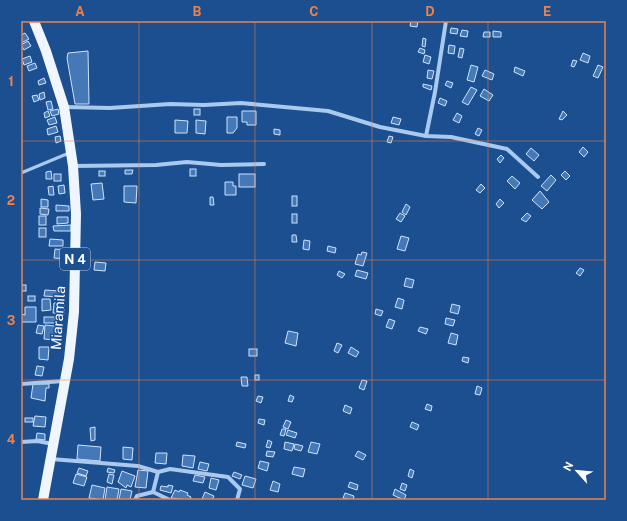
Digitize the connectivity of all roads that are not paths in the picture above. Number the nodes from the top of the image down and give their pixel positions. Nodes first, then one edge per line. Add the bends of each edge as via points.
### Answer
1 (34, 21) edge
2 (446, 21) edge
3 (64, 107) junction
4 (426, 136) junction
5 (71, 152) junction
6 (264, 164) dead end
7 (73, 166) junction
8 (21, 173) edge
9 (538, 177) dead end
10 (66, 380) junction
11 (21, 384) edge
12 (21, 442) edge
13 (53, 445) junction
14 (50, 459) junction
15 (158, 472) junction
16 (153, 492) junction
17 (43, 500) edge
18 (136, 500) edge
19 (170, 500) edge
20 (237, 500) edge

1 - 3 main road, Miaramila / N 4
2 - 4 street
3 - 4 street via 110,108 241,103 328,111 380,127
3 - 5 main road, Miaramila / N 4
4 - 9 street via 452,137 507,149
5 - 7 main road, Miaramila / N 4
5 - 8 lane
6 - 7 street via 221,165 186,162
7 - 10 main road, Miaramila / N 4 via 76,214 74,312
10 - 11 street
10 - 13 main road, Miaramila / N 4
12 - 13 street via 37,441
13 - 14 main road, Miaramila / N 4
14 - 15 street via 138,466
14 - 17 main road, Miaramila / N 4
15 - 16 street
15 - 20 street via 170,469 228,477 240,489
16 - 18 street via 137,496
16 - 19 street

